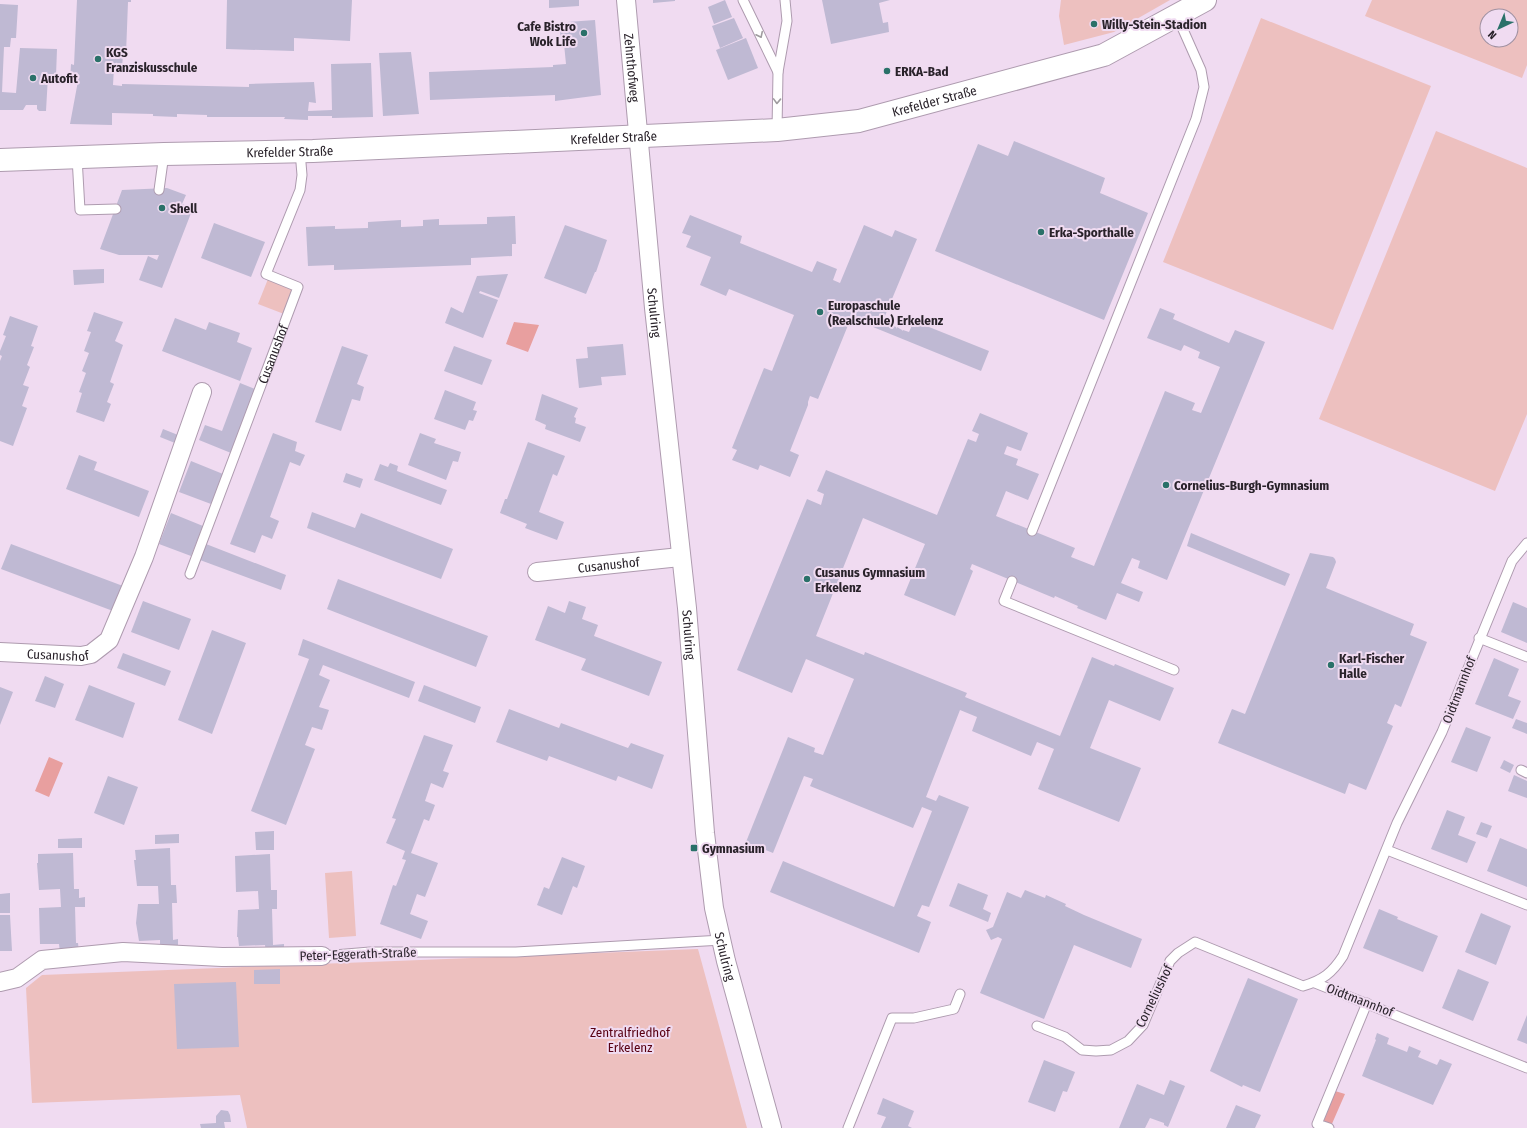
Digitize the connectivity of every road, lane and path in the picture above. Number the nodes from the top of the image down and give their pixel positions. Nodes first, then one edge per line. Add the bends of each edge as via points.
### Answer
1 (626, 0) edge
2 (743, 0) edge
3 (785, 0) edge
4 (1205, 0) edge
5 (1177, 15) junction
6 (778, 72) junction
7 (777, 130) junction
8 (638, 135) junction
9 (300, 151) junction
10 (164, 154) junction
11 (77, 157) junction
12 (0, 160) edge
13 (159, 190) dead end
14 (116, 209) dead end
15 (202, 392) dead end
16 (1032, 531) dead end
17 (1527, 544) edge
18 (680, 557) junction
19 (537, 572) dead end
20 (190, 574) dead end
21 (1012, 581) dead end
22 (1479, 638) junction
23 (0, 652) edge
24 (1527, 657) edge
25 (1174, 670) dead end
26 (1387, 850) junction
27 (1527, 905) edge
28 (722, 940) junction
29 (322, 956) joint
30 (0, 982) edge
31 (1315, 982) junction
32 (960, 994) dead end
33 (1367, 1003) junction
34 (1037, 1026) dead end
35 (1527, 1068) edge
36 (772, 1128) edge
37 (848, 1128) edge
38 (1329, 1128) edge

1 - 8 street, Zehnthofweg
2 -> 6 lane
3 - 6 lane via 787,21
4 - 5 main road, Krefelder Straße
5 - 7 main road, Krefelder Straße via 1104,55 859,121
5 - 16 lane via 1201,70 1204,87 1196,119
6 -> 7 lane
7 - 8 main road, Krefelder Straße
8 - 9 main road, Krefelder Straße
8 - 18 street, Schulring
9 - 10 main road, Krefelder Straße
9 - 20 lane, Cusanushof via 300,190 266,274 298,287
10 - 11 main road, Krefelder Straße
10 - 13 lane
11 - 12 main road, Krefelder Straße
11 - 14 lane via 80,210
15 - 23 street, Cusanushof via 144,557 109,640 91,654 81,656
17 - 22 lane, Oidtmannhof via 1512,561
18 - 19 street, Cusanushof
18 - 28 street, Schulring via 687,608 705,833 714,908
21 - 25 lane via 1004,601
22 - 24 lane
22 - 26 lane, Oidtmannhof via 1442,732 1397,823
26 - 27 lane
26 - 31 lane, Oidtmannhof via 1343,956 1333,971
28 - 29 lane, Peter-Eggerath-Straße via 516,952 370,952
28 - 36 street, Schulring
29 - 30 street, Peter-Eggerath-Straße via 222,957 116,953 42,960 17,978
31 - 33 lane, Oidtmannhof
31 - 34 lane, Corneliushof via 1302,986 1195,942 1178,953 1170,962 1143,1025 1128,1041 1111,1050 1082,1050 1065,1038
32 - 37 lane via 954,1009 914,1018 892,1018
33 - 35 lane, Oidtmannhof
33 - 38 lane via 1317,1124

